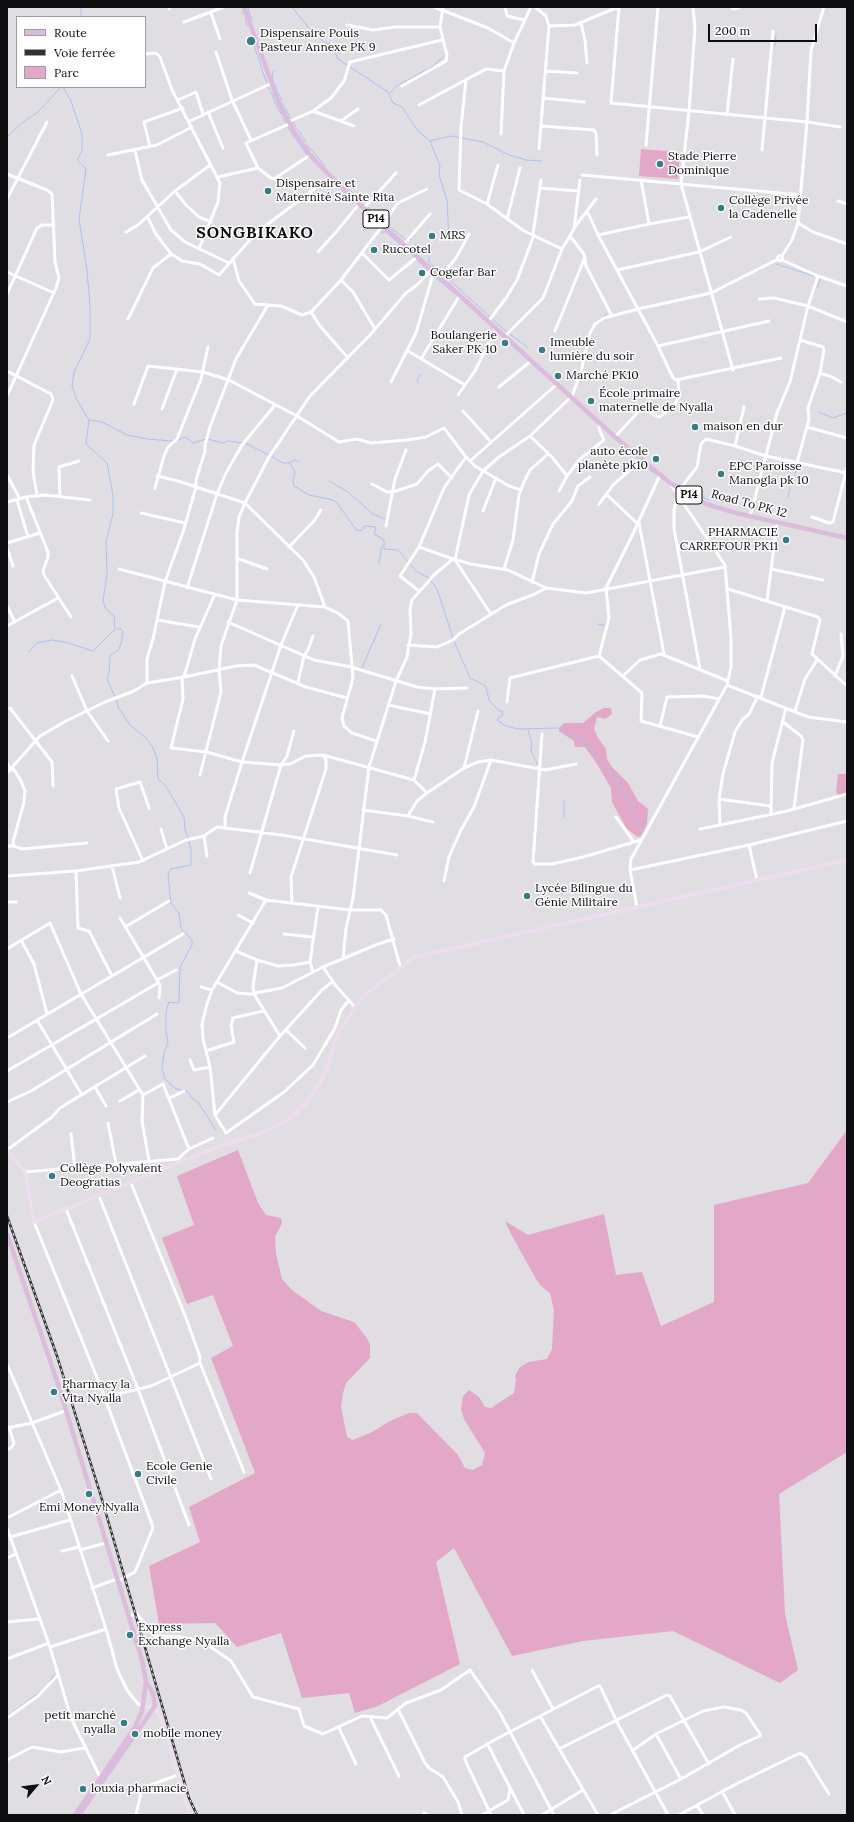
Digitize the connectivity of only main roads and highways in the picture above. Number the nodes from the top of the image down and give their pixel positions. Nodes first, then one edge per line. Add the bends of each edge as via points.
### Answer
1 (244, 7) edge
2 (847, 538) edge
3 (847, 860) edge
4 (7, 1150) edge
5 (7, 1234) edge
6 (146, 1682) junction
7 (143, 1706) junction
8 (154, 1708) junction
9 (137, 1729) junction
10 (102, 1780) junction
11 (75, 1815) edge
12 (80, 1815) edge
13 (190, 1815) edge

1 - 2 main road, Road To PK 12 / P14 via 270,84 288,123 310,155 359,204 615,437 678,491 712,506
3 - 4 main road via 423,954 400,966 369,991 355,1007 337,1035 321,1080 293,1117 259,1134 219,1146 34,1222 25,1172
5 - 6 main road via 39,1324
6 - 7 main road
6 - 8 main road via 156,1700
7 - 8 main road
7 - 9 main road
8 - 9 main road
8 - 13 main road via 161,1718
9 - 10 main road
10 - 11 main road
10 - 12 main road

